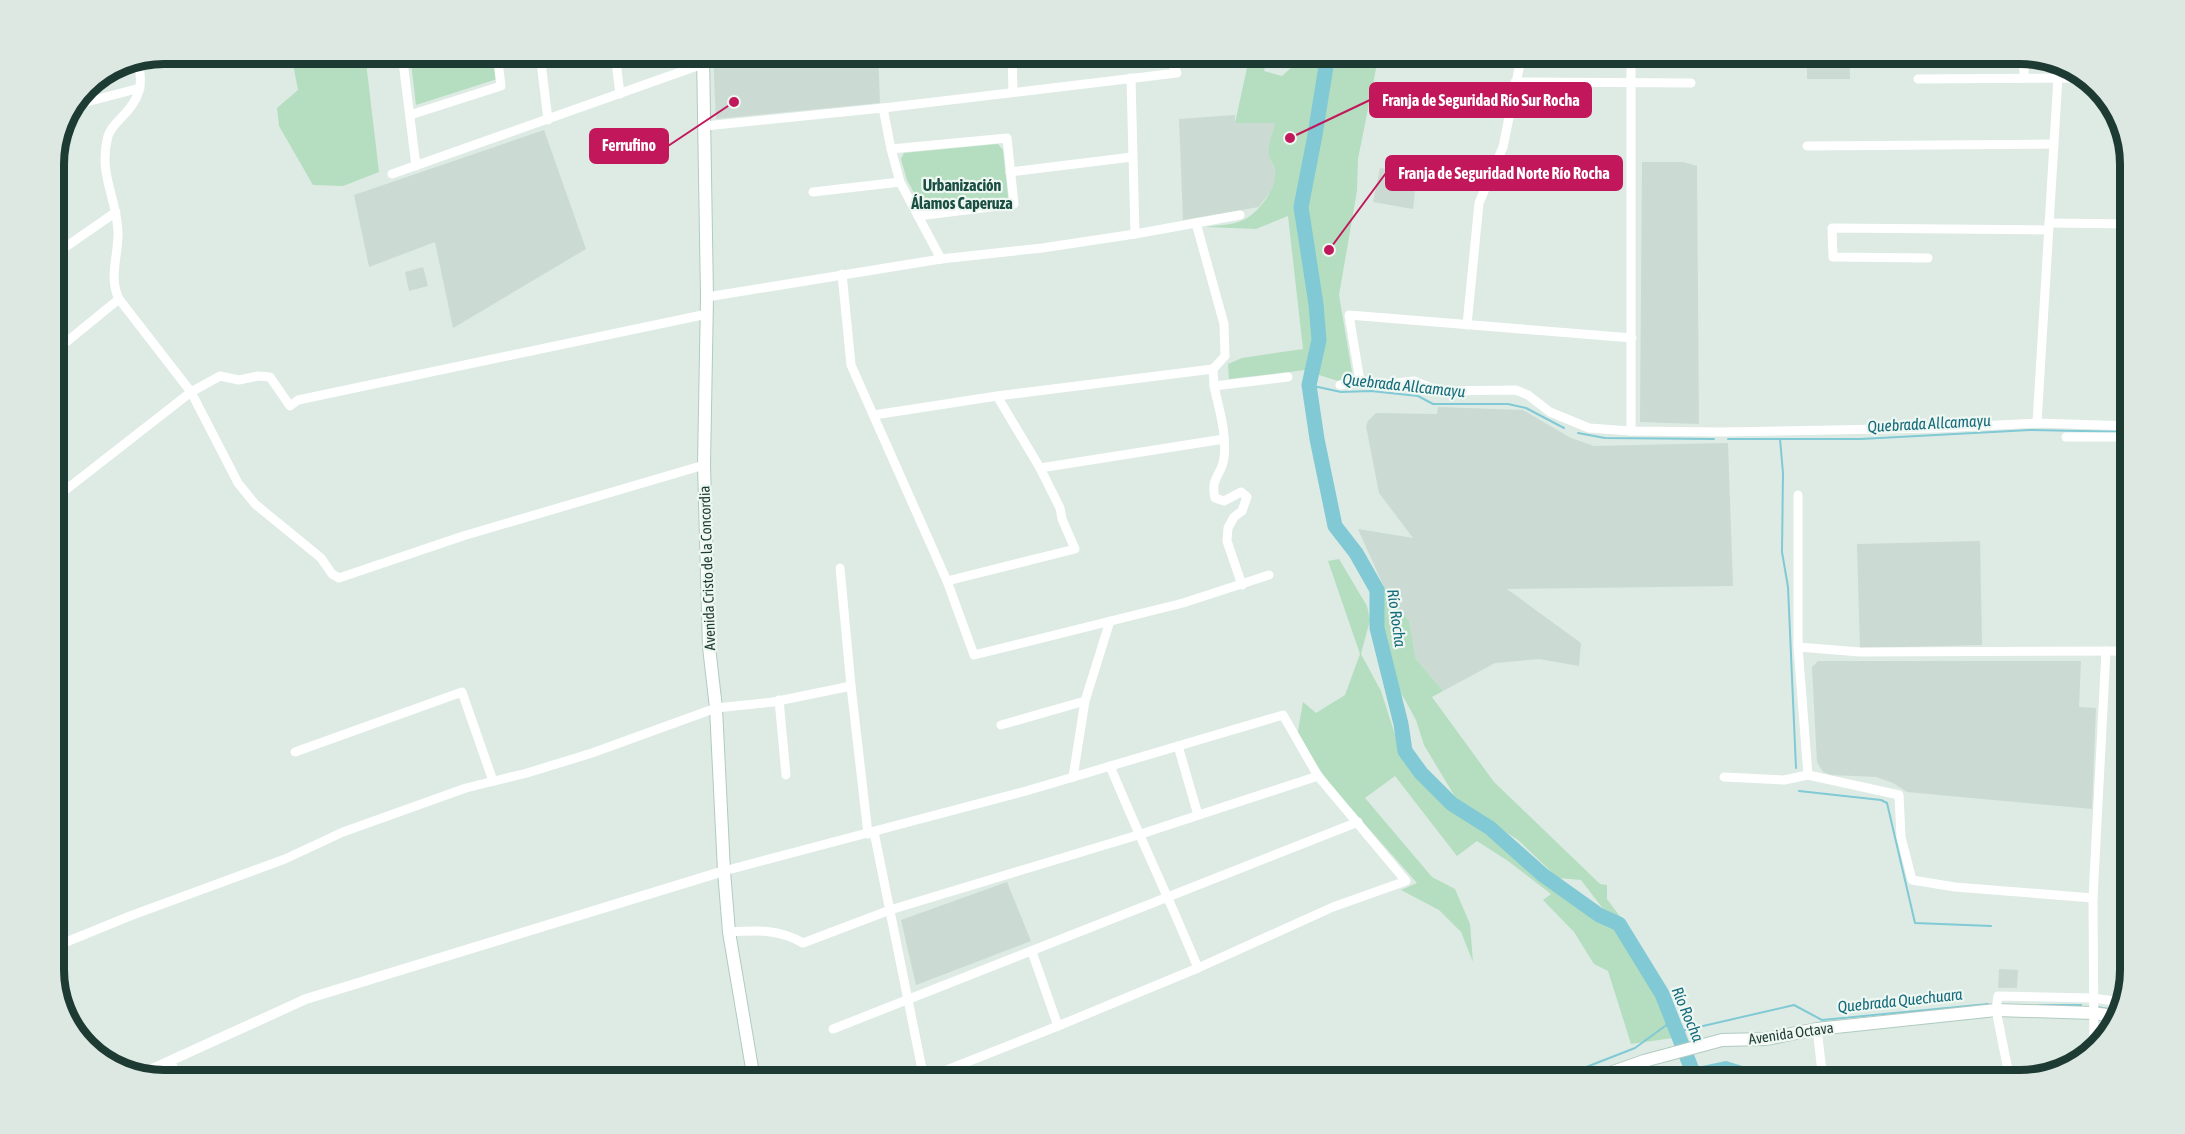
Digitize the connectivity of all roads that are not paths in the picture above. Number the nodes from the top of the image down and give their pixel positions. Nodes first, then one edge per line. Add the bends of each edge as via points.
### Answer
1 (403, 64) edge
2 (498, 64) edge
3 (541, 64) edge
4 (616, 64) edge
5 (691, 64) edge
6 (703, 64) edge
7 (1012, 64) edge
8 (1172, 64) edge
9 (1520, 64) edge
10 (1631, 64) edge
11 (2024, 64) edge
12 (138, 68) edge
13 (2058, 77) junction
14 (2069, 77) edge
15 (1131, 78) junction
16 (2024, 78) junction
17 (1918, 79) dead end
18 (1515, 82) junction
19 (1632, 82) junction
20 (1691, 83) dead end
21 (140, 88) junction
22 (1013, 92) junction
23 (620, 94) junction
24 (87, 102) edge
25 (883, 108) junction
26 (410, 115) junction
27 (548, 120) junction
28 (705, 126) junction
29 (2054, 144) junction
30 (1807, 146) dead end
31 (891, 150) junction
32 (1132, 157) junction
33 (416, 166) junction
34 (1010, 172) junction
35 (392, 174) dead end
36 (900, 182) junction
37 (813, 192) dead end
38 (116, 212) junction
39 (1240, 215) dead end
40 (918, 216) junction
41 (1196, 223) junction
42 (2120, 224) edge
43 (2049, 226) junction
44 (1135, 234) junction
45 (65, 247) edge
46 (1928, 258) dead end
47 (941, 259) junction
48 (842, 274) junction
49 (707, 297) junction
50 (119, 299) junction
51 (707, 314) junction
52 (1467, 325) junction
53 (1632, 338) junction
54 (65, 343) edge
55 (1214, 369) junction
56 (1288, 377) dead end
57 (1360, 381) junction
58 (1340, 385) dead end
59 (1215, 386) junction
60 (191, 392) junction
61 (997, 396) junction
62 (874, 415) junction
63 (2037, 423) junction
64 (2120, 426) edge
65 (1631, 431) junction
66 (2066, 437) dead end
67 (2120, 437) edge
68 (1224, 438) junction
69 (704, 465) junction
70 (1040, 468) junction
71 (65, 491) edge
72 (1798, 495) dead end
73 (840, 568) dead end
74 (1269, 574) dead end
75 (947, 581) junction
76 (1242, 585) junction
77 (1110, 621) junction
78 (1798, 647) junction
79 (2106, 651) junction
80 (2120, 651) edge
81 (851, 686) junction
82 (779, 700) junction
83 (1085, 701) junction
84 (716, 708) junction
85 (1001, 725) dead end
86 (1178, 746) junction
87 (295, 752) dead end
88 (1110, 766) junction
89 (786, 775) dead end
90 (1808, 775) junction
91 (1318, 776) junction
92 (1073, 777) junction
93 (1724, 777) dead end
94 (493, 781) junction
95 (1198, 815) junction
96 (1359, 822) junction
97 (871, 833) junction
98 (1138, 834) junction
99 (724, 872) junction
100 (2093, 897) junction
101 (1169, 898) junction
102 (890, 910) junction
103 (729, 932) junction
104 (65, 943) edge
105 (1032, 952) junction
106 (1198, 968) junction
107 (2092, 998) junction
108 (909, 999) junction
109 (2115, 1001) edge
110 (1996, 1010) junction
111 (2093, 1014) junction
112 (2109, 1016) edge
113 (1058, 1026) junction
114 (833, 1029) dead end
115 (1817, 1029) junction
116 (2094, 1037) edge
117 (170, 1061) junction
118 (152, 1069) edge
119 (175, 1070) edge
120 (752, 1070) edge
121 (922, 1070) edge
122 (947, 1070) edge
123 (1618, 1070) edge
124 (1821, 1070) edge
125 (2008, 1070) edge

1 - 26 street
2 - 26 street via 501,86
3 - 27 street
4 - 23 street
5 - 23 street
6 - 28 main road, Avenida Cristo de la Concordia
7 - 22 street
8 - 15 street via 1177,73
9 - 18 street
10 - 19 street
11 - 16 street
12 - 21 street
13 - 14 street
13 - 16 street
13 - 29 street
15 - 22 street
15 - 32 street
16 - 17 street
18 - 19 street
18 - 52 street via 1503,147 1479,203
19 - 20 street
19 - 53 street
21 - 24 street
21 - 38 street via 136,102 108,133 103,162
22 - 25 street
23 - 27 street
25 - 28 street
25 - 31 street
26 - 33 street
27 - 33 street
28 - 49 main road, Avenida Cristo de la Concordia
29 - 30 street
29 - 43 street
31 - 34 street via 1006,138
31 - 36 street
32 - 34 street
32 - 44 street
33 - 35 street
34 - 40 street via 1014,204
36 - 37 street
36 - 40 street
38 - 45 street
38 - 50 street via 113,278
39 - 41 street
40 - 47 street
41 - 44 street
41 - 55 street via 1224,324 1225,356
42 - 43 street
43 - 46 street via 1832,228 1833,257
43 - 63 street
44 - 47 street
47 - 48 street
48 - 49 street
48 - 62 street via 852,365
49 - 51 main road, Avenida Cristo de la Concordia
50 - 54 street
50 - 60 street
51 - 60 street via 298,400 290,406 270,377 239,380 220,376
51 - 69 main road, Avenida Cristo de la Concordia
52 - 53 street
52 - 57 street via 1349,315
53 - 65 street
55 - 59 street
55 - 61 street
56 - 59 street
57 - 58 street
57 - 65 street via 1414,381 1439,391 1516,390 1550,412 1589,428
59 - 68 street
60 - 69 street via 238,483 255,504 321,558 339,578
60 - 71 street
61 - 62 street
61 - 70 street
62 - 75 street
63 - 64 street
63 - 65 street
66 - 67 street
68 - 70 street
68 - 76 street via 1224,460 1212,485 1215,498 1224,501 1241,492 1247,497 1242,511 1228,528 1227,541
69 - 84 main road, Avenida Cristo de la Concordia via 709,647
70 - 75 street via 1075,549
72 - 78 street
73 - 81 street
74 - 76 street
75 - 77 street via 974,655
76 - 77 street
77 - 83 street
78 - 79 street via 1860,652
78 - 90 street
79 - 80 street
79 - 100 street
81 - 82 street
81 - 97 street
82 - 84 street
82 - 89 street
83 - 85 street
83 - 92 street
84 - 94 street via 592,753
84 - 99 main road, Avenida Cristo de la Concordia
86 - 88 street
86 - 91 street via 1283,715
86 - 95 street
87 - 94 street via 462,692
88 - 92 street
88 - 98 street
90 - 93 street via 1784,780
90 - 100 street via 1899,795 1901,837 1912,880
91 - 95 street
91 - 96 street
92 - 97 street
94 - 104 street via 343,832 285,859
95 - 98 street
96 - 101 street
96 - 106 street via 1406,881 1333,907
97 - 99 street
97 - 102 street
98 - 101 street
98 - 102 street
99 - 103 main road, Avenida Cristo de la Concordia
99 - 117 street via 306,999
100 - 107 street
101 - 105 street
101 - 106 street
102 - 103 street via 803,943 788,934
102 - 108 street
103 - 120 main road, Avenida Cristo de la Concordia
105 - 108 street
105 - 113 street
106 - 113 street
107 - 109 street
107 - 110 street via 1998,996
107 - 111 street
108 - 114 street
108 - 121 street
110 - 111 main road, Avenida Octava
110 - 115 main road, Avenida Octava
110 - 125 street
111 - 112 main road, Avenida Octava
111 - 116 street
113 - 122 street
115 - 123 main road, Avenida Octava via 1766,1039 1722,1040
115 - 124 street
117 - 118 street
117 - 119 street

